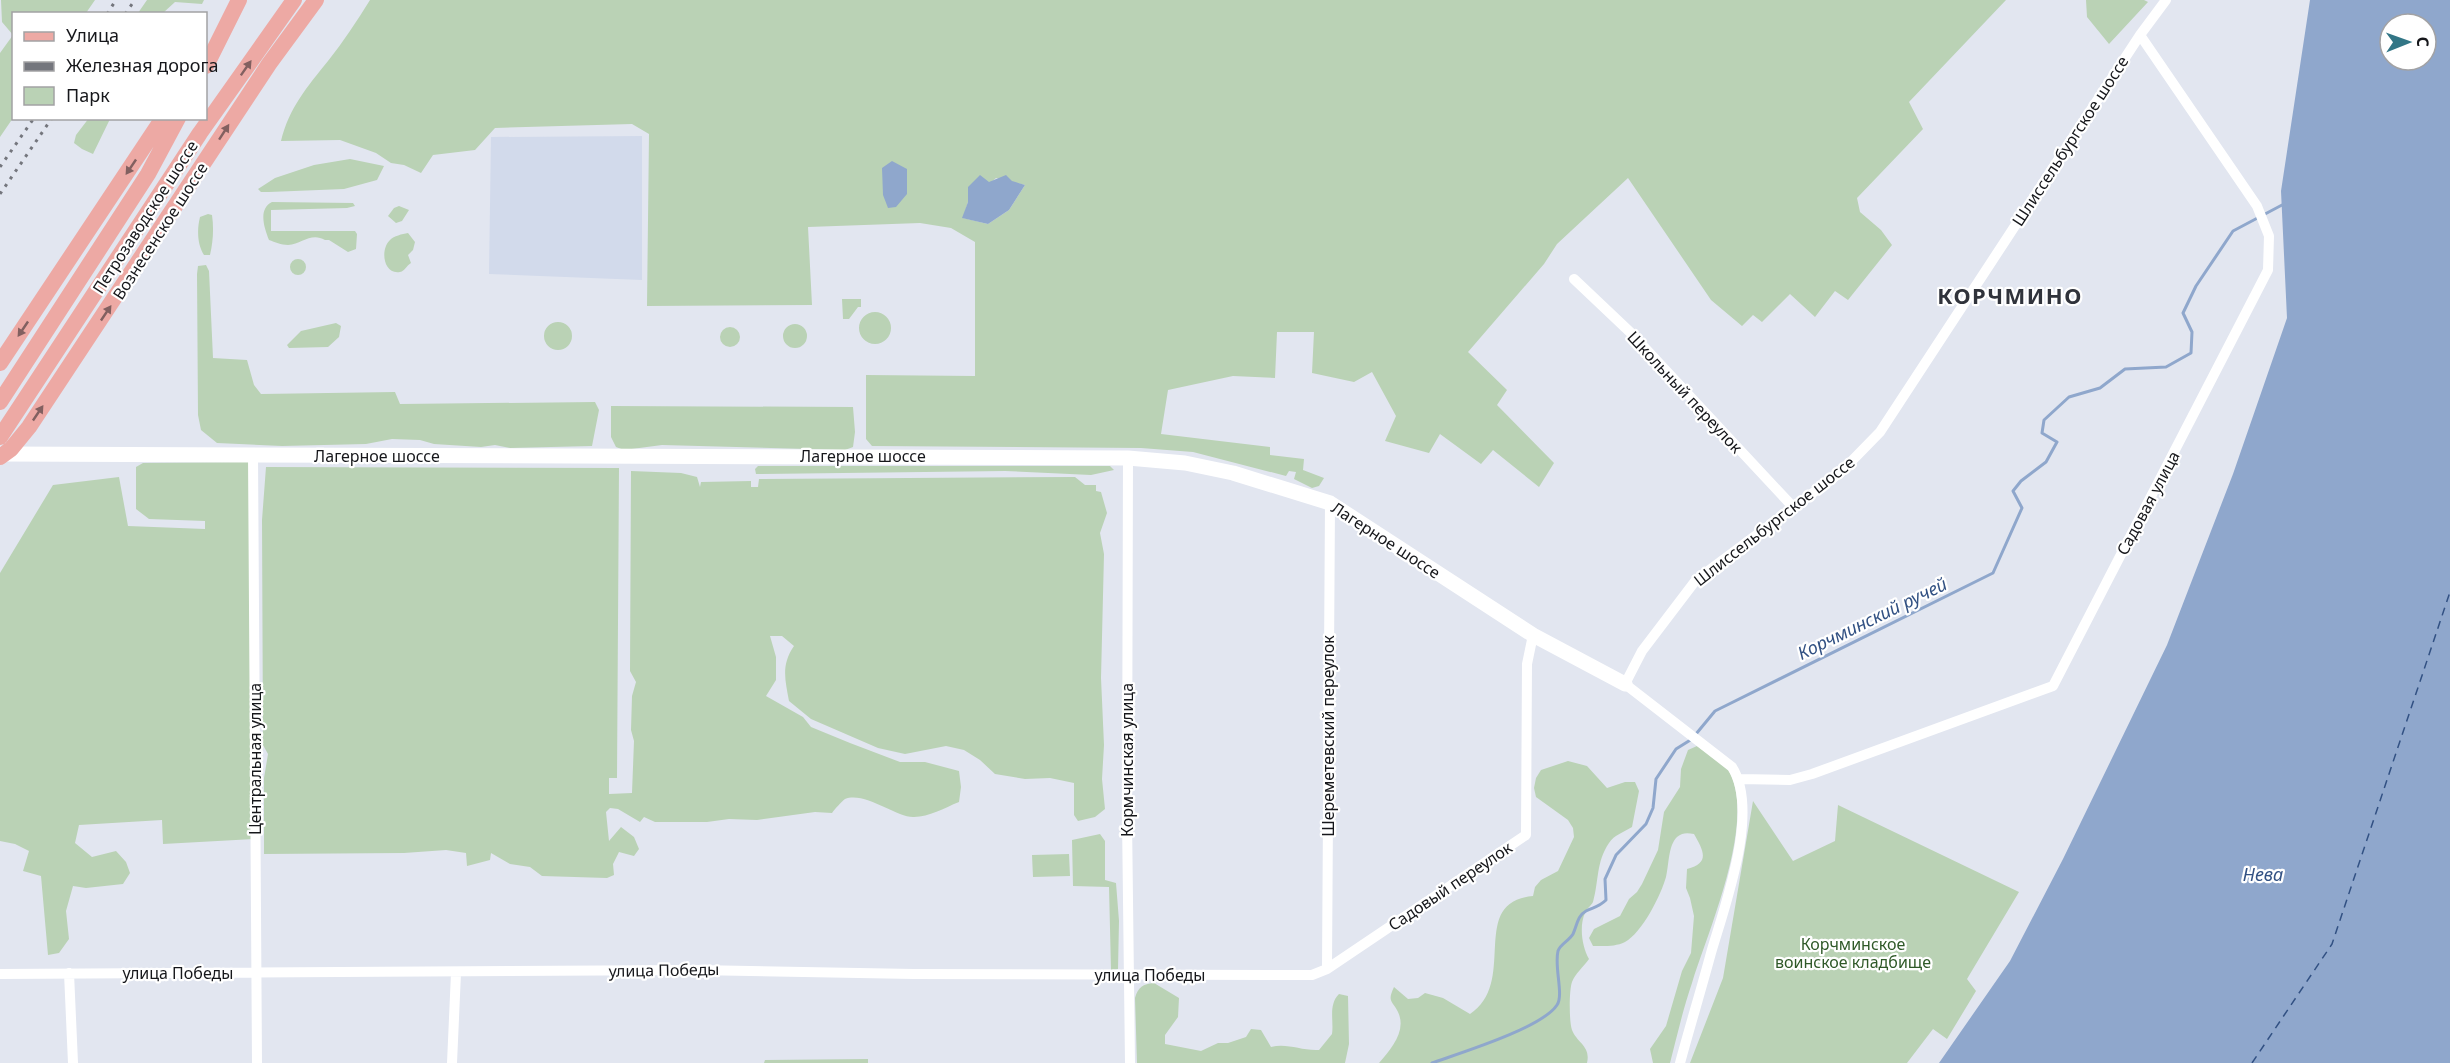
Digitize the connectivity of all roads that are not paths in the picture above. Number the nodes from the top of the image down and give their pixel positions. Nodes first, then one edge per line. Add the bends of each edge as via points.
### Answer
1 (239, 0) edge
2 (294, 0) edge
3 (315, 0) edge
4 (2166, 0) edge
5 (2140, 35) junction
6 (207, 50) edge
7 (207, 64) edge
8 (162, 120) edge
9 (177, 120) edge
10 (1574, 279) dead end
11 (0, 363) edge
12 (0, 402) edge
13 (20, 407) junction
14 (0, 437) edge
15 (43, 453) junction
16 (253, 455) junction
17 (0, 456) edge
18 (1128, 458) junction
19 (1330, 503) junction
20 (1794, 508) junction
21 (1533, 635) junction
22 (1625, 684) junction
23 (1740, 779) junction
24 (1327, 969) junction
25 (69, 973) junction
26 (256, 973) junction
27 (456, 973) junction
28 (0, 974) edge
29 (1128, 976) junction
30 (73, 1063) edge
31 (257, 1063) edge
32 (452, 1063) edge
33 (1130, 1063) edge
34 (1680, 1063) edge

1 - 6 main road
1 - 7 main road
13 -> 2 main road, Петрозаводское шоссе via 200,133
17 -> 3 main road, Вознесенское шоссе via 20,438 74,362
4 - 5 street, Шлиссельбургское шоссе
5 - 20 street, Шлиссельбургское шоссе via 1880,432 1841,472
5 - 23 street, Садовая улица via 2257,206 2269,236 2268,270 2053,686 1812,774 1790,780
8 -> 11 main road
9 - 12 main road via 148,174
10 - 20 street, Школьный переулок via 1631,333
13 - 14 main road, Петрозаводское шоссе
13 - 15 street via 21,435
15 - 16 street, Лагерное шоссе
15 - 17 street, Лагерное шоссе
16 - 18 street, Лагерное шоссе
16 - 26 street, Центральная улица
18 - 19 street, Лагерное шоссе via 1233,473
18 - 29 street, Кормчинская улица
19 - 21 street, Лагерное шоссе
19 - 24 street, Шереметевский переулок
20 - 22 street, Шлиссельбургское шоссе via 1695,580 1642,651
21 - 22 street, Лагерное шоссе
21 - 24 street, Садовый переулок via 1527,664 1526,835
22 - 23 street via 1732,767
23 - 34 street via 1743,805 1737,863
24 - 29 street, улица Победы via 1312,975
25 - 26 street, улица Победы
25 - 28 street, улица Победы
25 - 30 street
26 - 27 street, улица Победы
26 - 31 street, Центральная улица
27 - 29 street, улица Победы via 707,970
27 - 32 street
29 - 33 street, Кормчинская улица

